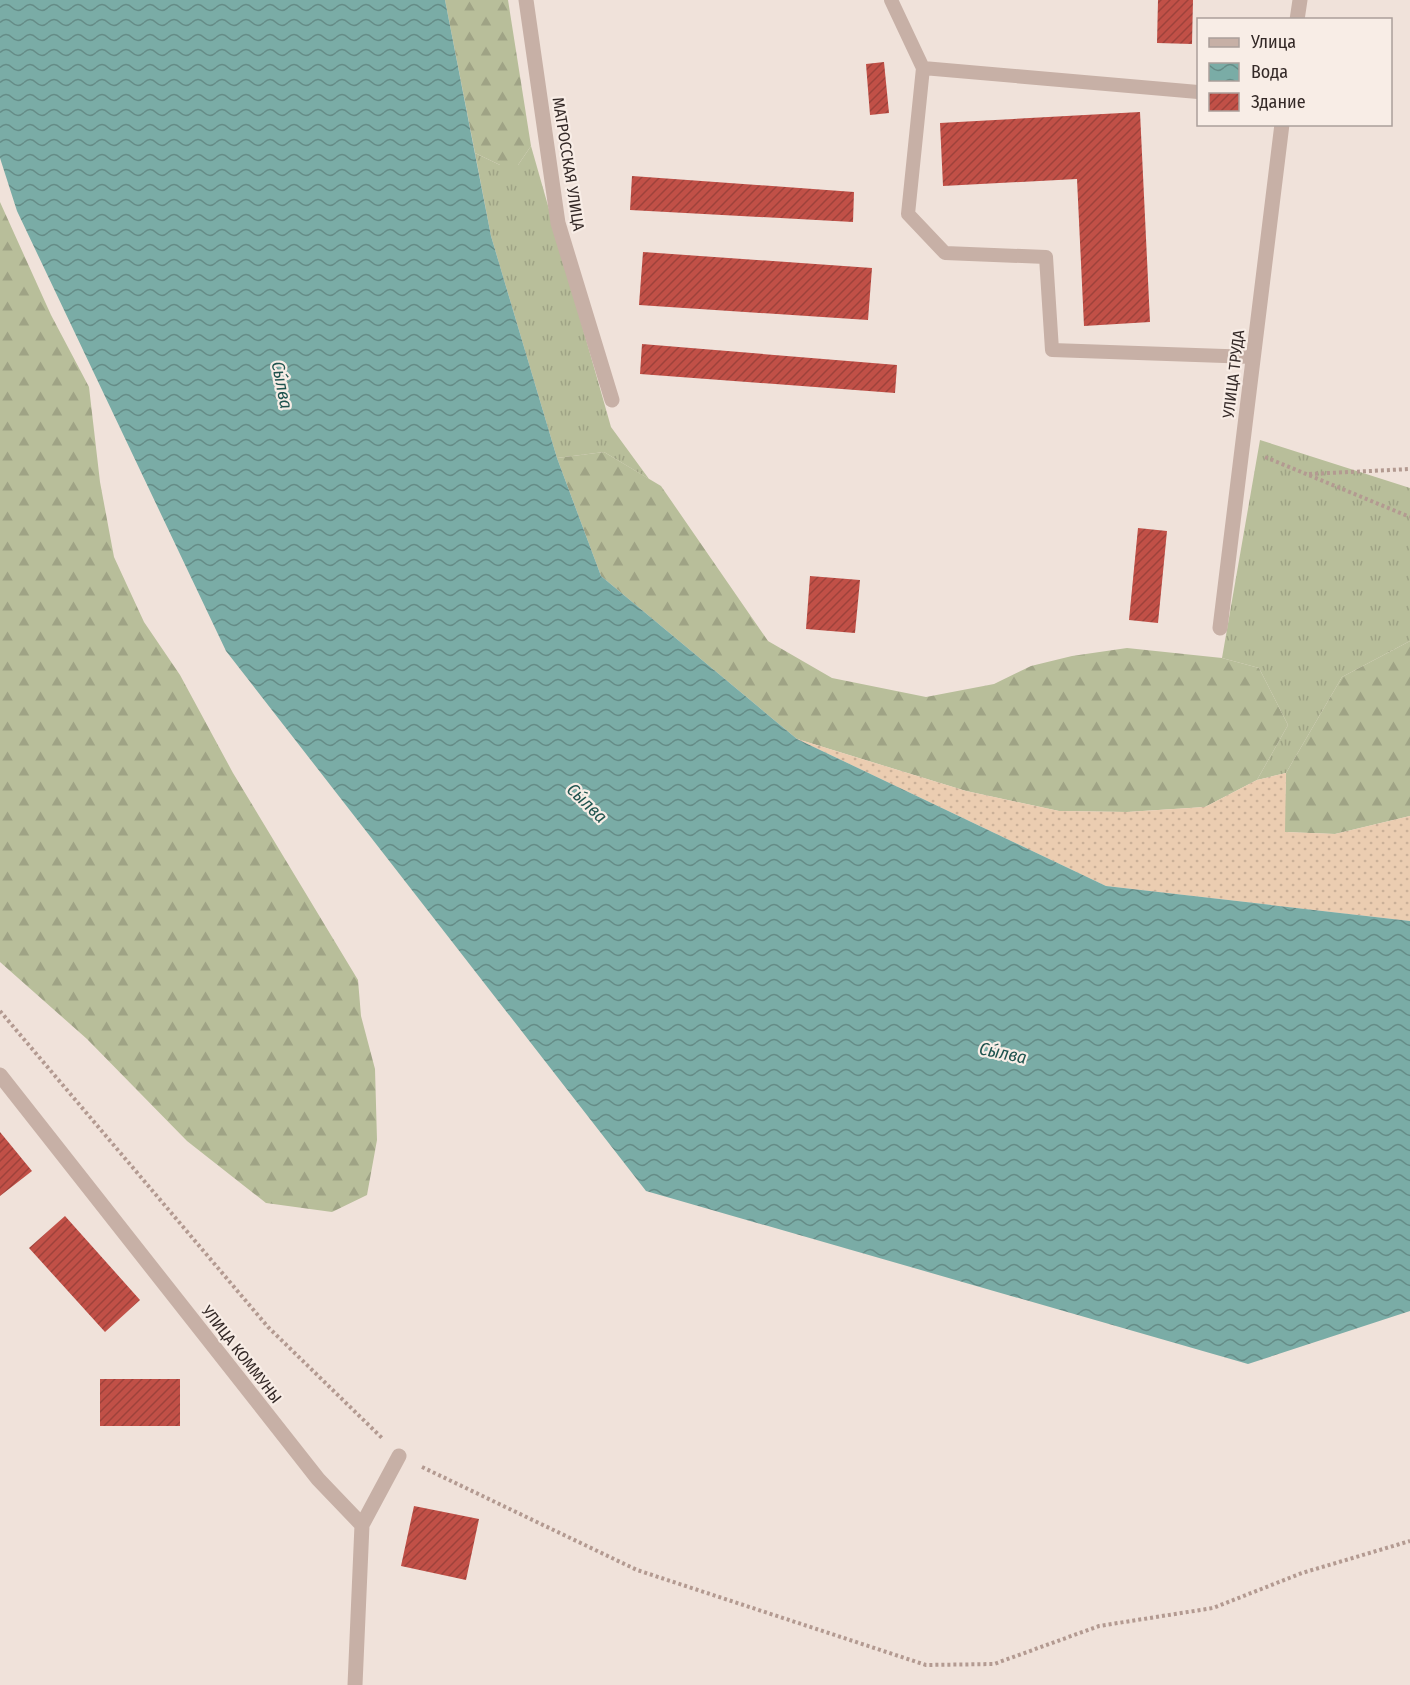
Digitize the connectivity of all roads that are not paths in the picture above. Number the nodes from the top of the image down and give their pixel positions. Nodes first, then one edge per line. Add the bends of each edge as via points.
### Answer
1 (526, 0) edge
2 (891, 0) edge
3 (1300, 0) edge
4 (1297, 18) edge
5 (923, 68) junction
6 (1197, 92) edge
7 (1282, 126) edge
8 (1253, 357) junction
9 (612, 400) dead end
10 (1220, 627) dead end
11 (0, 1075) edge
12 (399, 1456) road end
13 (362, 1525) junction
14 (355, 1685) edge

1 - 9 street, МАТРОССКАЯ УЛИЦА via 558,224
2 - 5 lane
3 - 4 street
5 - 6 lane
5 - 8 lane via 908,214 945,253 1046,257 1052,350
7 - 8 street, УЛИЦА ТРУДА
8 - 10 street, УЛИЦА ТРУДА
11 - 13 street, УЛИЦА КОММУНЫ via 318,1479
12 - 13 street
13 - 14 street

